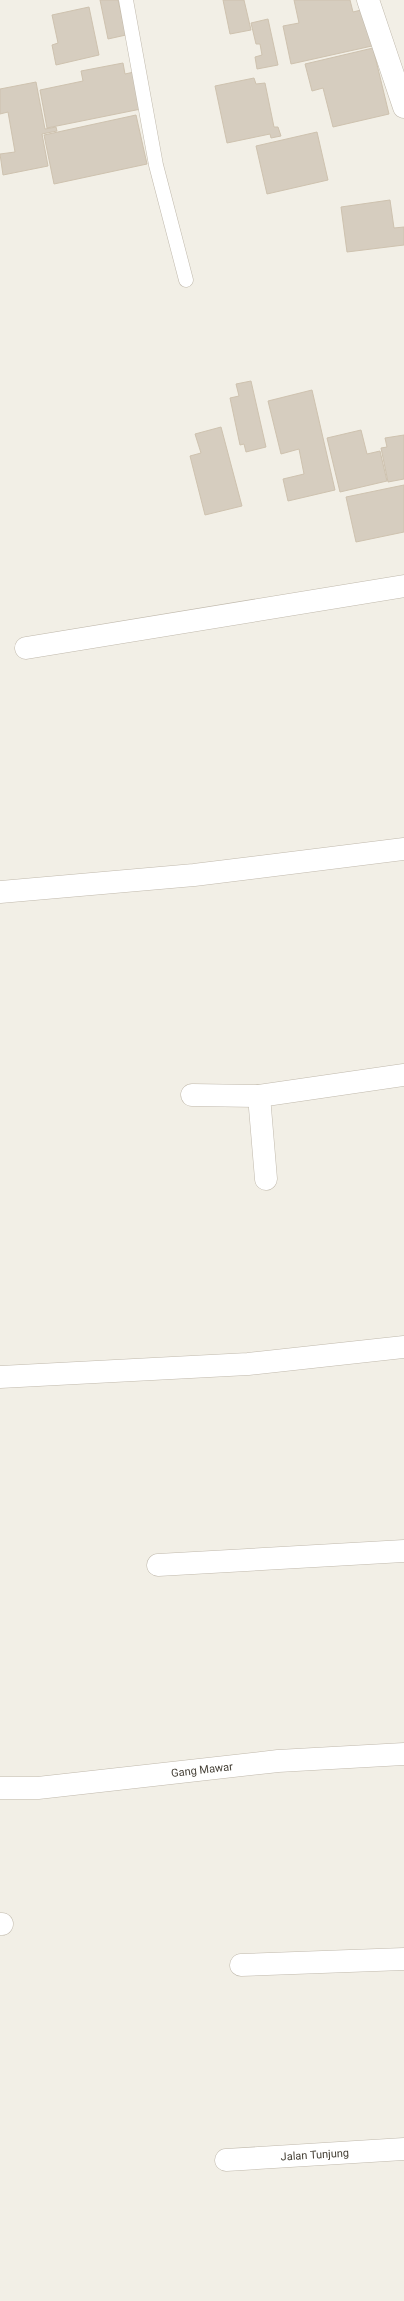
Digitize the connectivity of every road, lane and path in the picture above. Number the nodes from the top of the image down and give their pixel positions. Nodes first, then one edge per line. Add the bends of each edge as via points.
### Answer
1 (126, 0) edge
2 (368, 0) edge
3 (404, 107) edge
4 (186, 280) dead end
5 (404, 586) edge
6 (26, 648) dead end
7 (404, 849) edge
8 (0, 892) edge
9 (404, 1075) edge
10 (192, 1096) dead end
11 (259, 1096) junction
12 (266, 1179) dead end
13 (404, 1347) edge
14 (0, 1377) edge
15 (404, 1551) edge
16 (158, 1565) dead end
17 (404, 1754) edge
18 (0, 1788) edge
19 (404, 1959) edge
20 (241, 1965) dead end
21 (404, 2149) edge
22 (226, 2160) dead end

1 - 4 lane via 156,165
2 - 3 street
5 - 6 street
7 - 8 street via 194,875
9 - 11 street
10 - 11 street
11 - 12 street
13 - 14 street via 248,1364
15 - 16 street
17 - 18 street, Gang Mawar via 278,1761 38,1788
19 - 20 street
21 - 22 street, Jalan Tunjung

